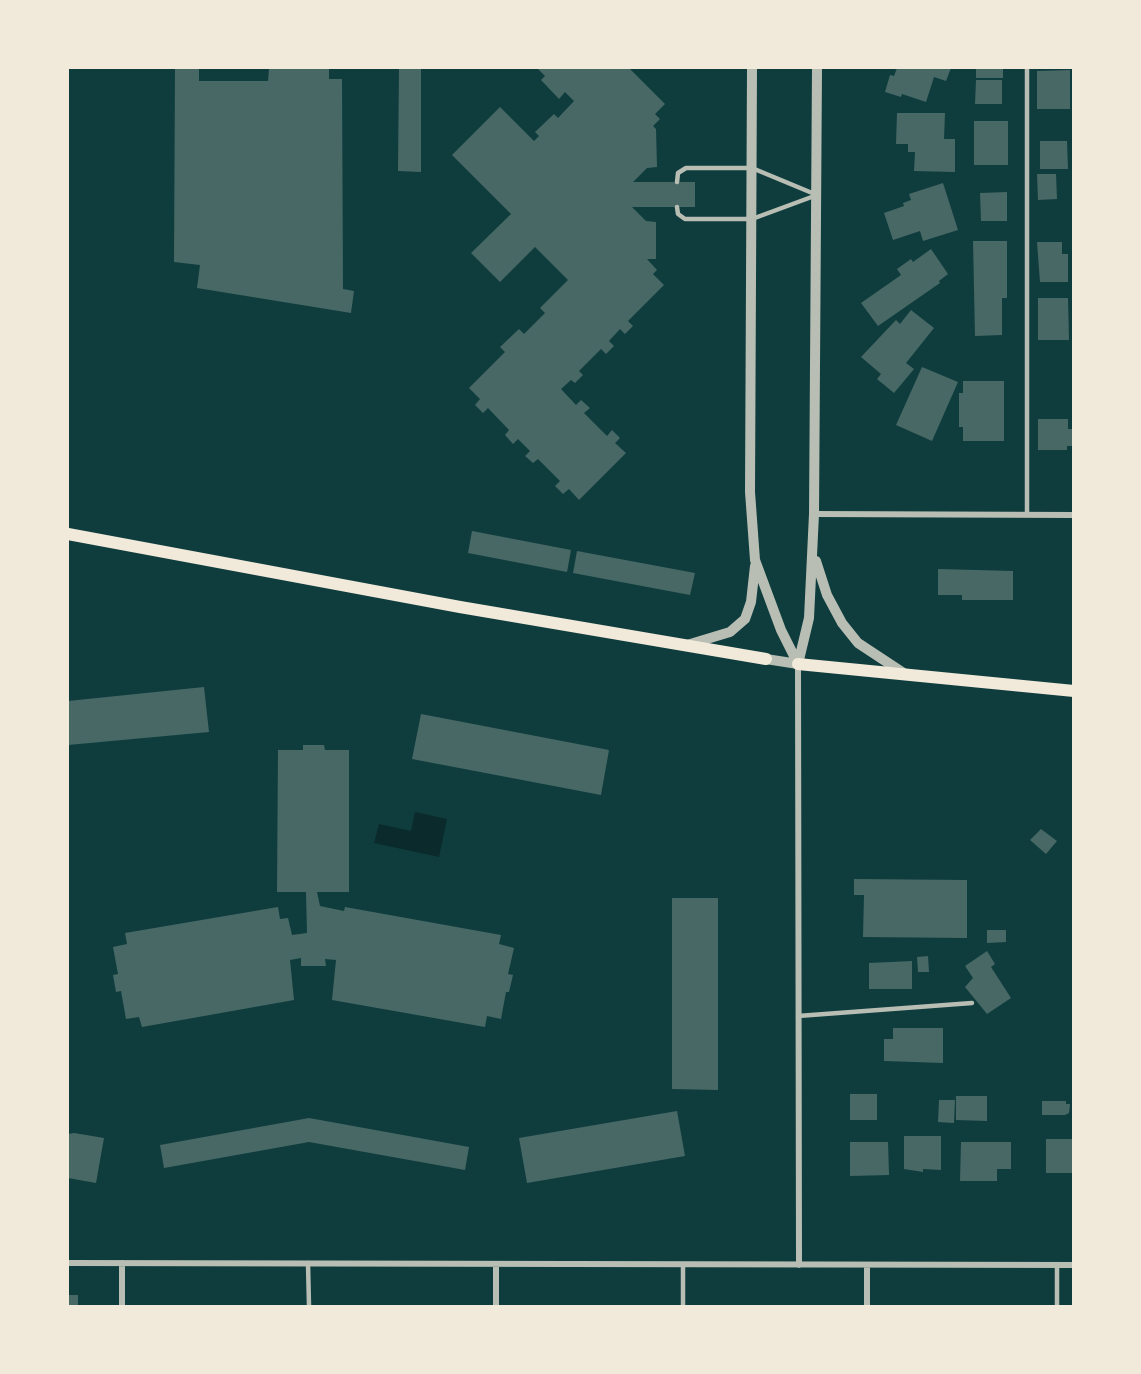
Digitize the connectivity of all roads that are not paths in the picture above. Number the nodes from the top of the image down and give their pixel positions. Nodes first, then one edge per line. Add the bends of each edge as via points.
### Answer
1 (752, 68) edge
2 (817, 68) edge
3 (1027, 68) edge
4 (752, 168) junction
5 (677, 182) dead end
6 (817, 195) junction
7 (677, 207) dead end
8 (752, 219) junction
9 (814, 514) junction
10 (1027, 515) junction
11 (1074, 515) edge
12 (68, 534) edge
13 (813, 548) junction
14 (755, 560) junction
15 (681, 646) junction
16 (766, 659) joint
17 (798, 664) junction
18 (905, 674) junction
19 (1074, 691) edge
20 (972, 1003) dead end
21 (798, 1016) junction
22 (68, 1263) edge
23 (122, 1263) junction
24 (308, 1263) junction
25 (496, 1264) junction
26 (683, 1264) junction
27 (799, 1264) junction
28 (867, 1264) junction
29 (1057, 1265) junction
30 (1074, 1265) edge
31 (122, 1306) edge
32 (309, 1306) edge
33 (496, 1306) edge
34 (683, 1306) edge
35 (867, 1306) edge
36 (1057, 1306) edge

1 - 4 street
2 - 6 street
3 - 10 lane
4 - 5 lane via 686,168 678,173
4 - 6 lane
4 - 8 street
6 - 8 lane
6 - 9 street
7 - 8 lane via 678,214 685,219
8 - 14 street via 750,492
9 - 10 street
9 - 13 street
10 - 11 street
12 - 15 main road
13 - 17 street via 809,618
13 - 18 street via 827,595 842,623 858,643
14 - 15 street via 751,602 745,619 721,636
14 - 17 street
15 - 16 main road
16 - 17 street
17 - 18 main road
17 - 21 street
18 - 19 main road
20 - 21 lane
21 - 27 street
22 - 23 street
23 - 24 street
23 - 31 street
24 - 25 street
24 - 32 lane
25 - 26 street
25 - 33 street
26 - 27 street
26 - 34 lane
27 - 28 street
28 - 29 street
28 - 35 street
29 - 30 street
29 - 36 lane

